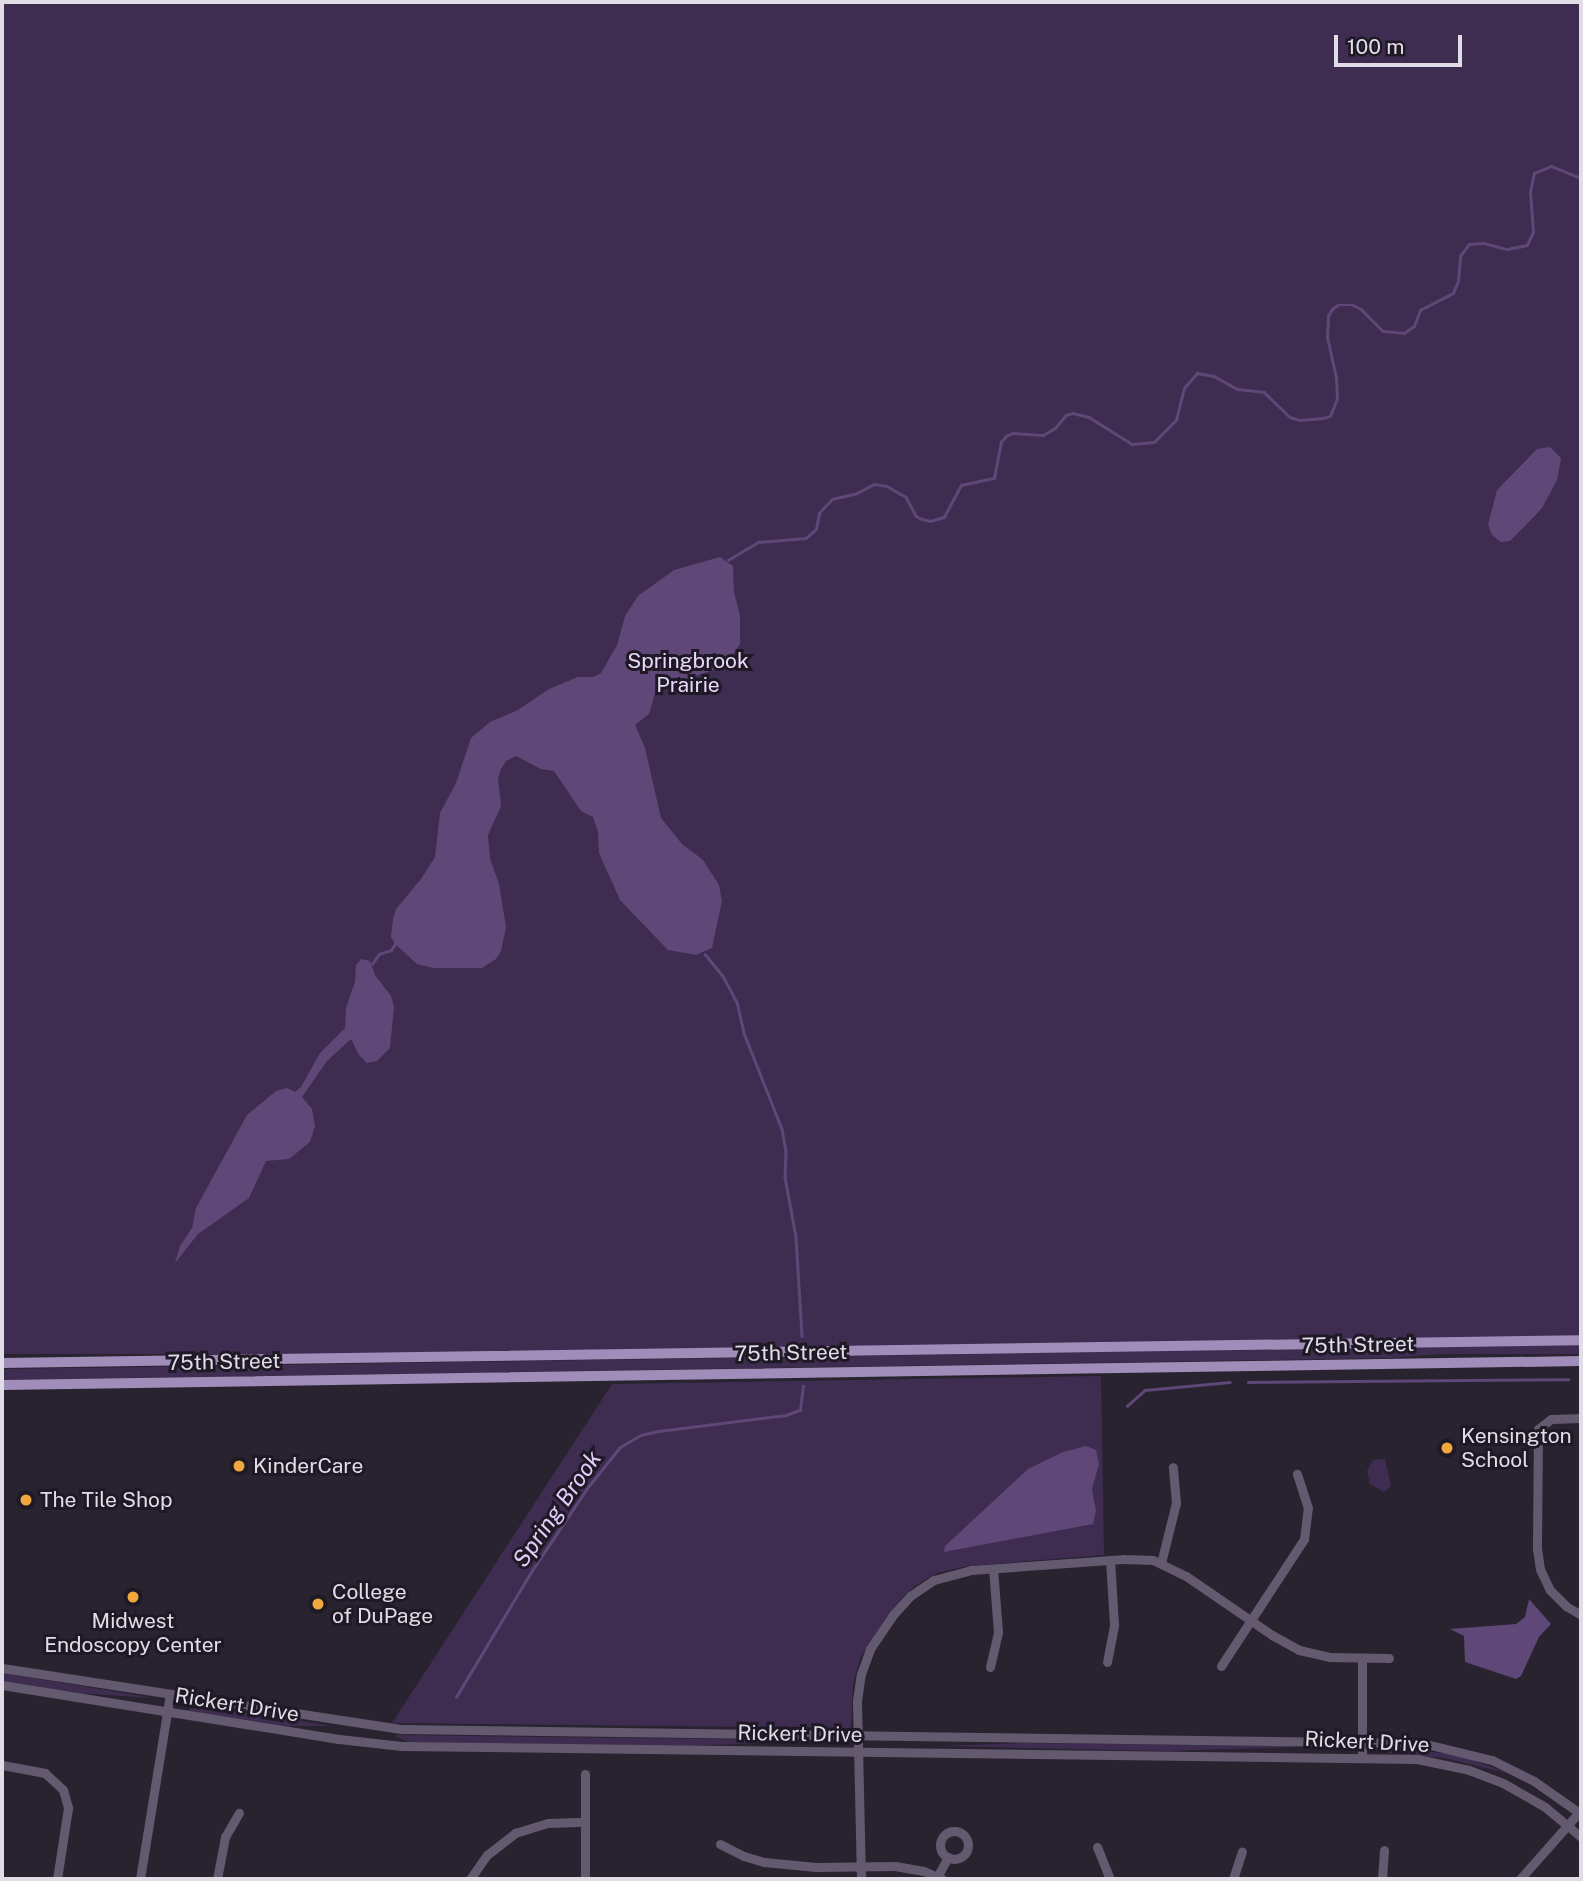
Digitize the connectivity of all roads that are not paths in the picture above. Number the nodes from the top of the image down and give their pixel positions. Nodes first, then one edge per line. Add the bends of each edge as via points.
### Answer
1 (1581, 1340) edge
2 (1581, 1361) edge
3 (2, 1363) edge
4 (2, 1385) edge
5 (1581, 1418) edge
6 (1173, 1467) dead end
7 (1297, 1474) dead end
8 (1110, 1560) junction
9 (1161, 1563) junction
10 (993, 1569) junction
11 (1581, 1615) edge
12 (1251, 1622) junction
13 (1389, 1658) dead end
14 (1362, 1659) junction
15 (1107, 1662) dead end
16 (1221, 1666) dead end
17 (990, 1667) dead end
18 (2, 1668) edge
19 (2, 1685) edge
20 (170, 1694) junction
21 (167, 1712) junction
22 (858, 1735) junction
23 (1363, 1741) junction
24 (859, 1752) junction
25 (1363, 1757) junction
26 (2, 1765) edge
27 (585, 1774) dead end
28 (1581, 1812) edge
29 (239, 1813) dead end
30 (585, 1822) junction
31 (1569, 1825) junction
32 (1581, 1837) edge
33 (720, 1844) dead end
34 (1097, 1847) dead end
35 (1384, 1850) dead end
36 (1242, 1851) dead end
37 (948, 1857) dead end
38 (860, 1866) junction
39 (940, 1878) edge
40 (57, 1879) edge
41 (140, 1879) edge
42 (217, 1879) edge
43 (470, 1879) edge
44 (585, 1879) edge
45 (861, 1879) edge
46 (1110, 1879) edge
47 (1233, 1879) edge
48 (1381, 1879) edge
49 (1520, 1879) edge

1 - 3 main road, 75th Street
2 - 4 main road, 75th Street
5 - 11 street via 1551,1419 1538,1429 1537,1548 1550,1590
6 - 9 street via 1176,1503
7 - 12 street via 1308,1508 1304,1539
8 - 9 street
8 - 10 street
8 - 15 street via 1114,1625
9 - 12 street
10 - 17 street via 998,1632
10 - 22 street via 934,1580 899,1607 863,1665
12 - 14 street via 1299,1650
12 - 16 street
13 - 14 street
14 - 23 street
18 - 20 street, Rickert Drive
19 - 21 street, Rickert Drive
20 - 21 street
20 - 22 street, Rickert Drive via 402,1729
21 - 24 street, Rickert Drive via 402,1746
21 - 41 street
22 - 23 street, Rickert Drive
22 - 24 street
23 - 25 street
23 - 28 street, Rickert Drive via 1422,1743 1492,1760
24 - 25 street, Rickert Drive
24 - 38 street
25 - 31 street, Rickert Drive via 1417,1759 1469,1770 1518,1791
26 - 40 street via 45,1773 63,1790 68,1808
27 - 30 street
28 - 31 street
29 - 42 street via 225,1837
30 - 43 street via 548,1823 515,1833 487,1855
30 - 44 street
31 - 32 street, Rickert Drive
31 - 49 street
33 - 38 street via 764,1862
34 - 46 street
35 - 48 street
36 - 47 street
37 - 39 street
38 - 39 street via 903,1867
38 - 45 street

